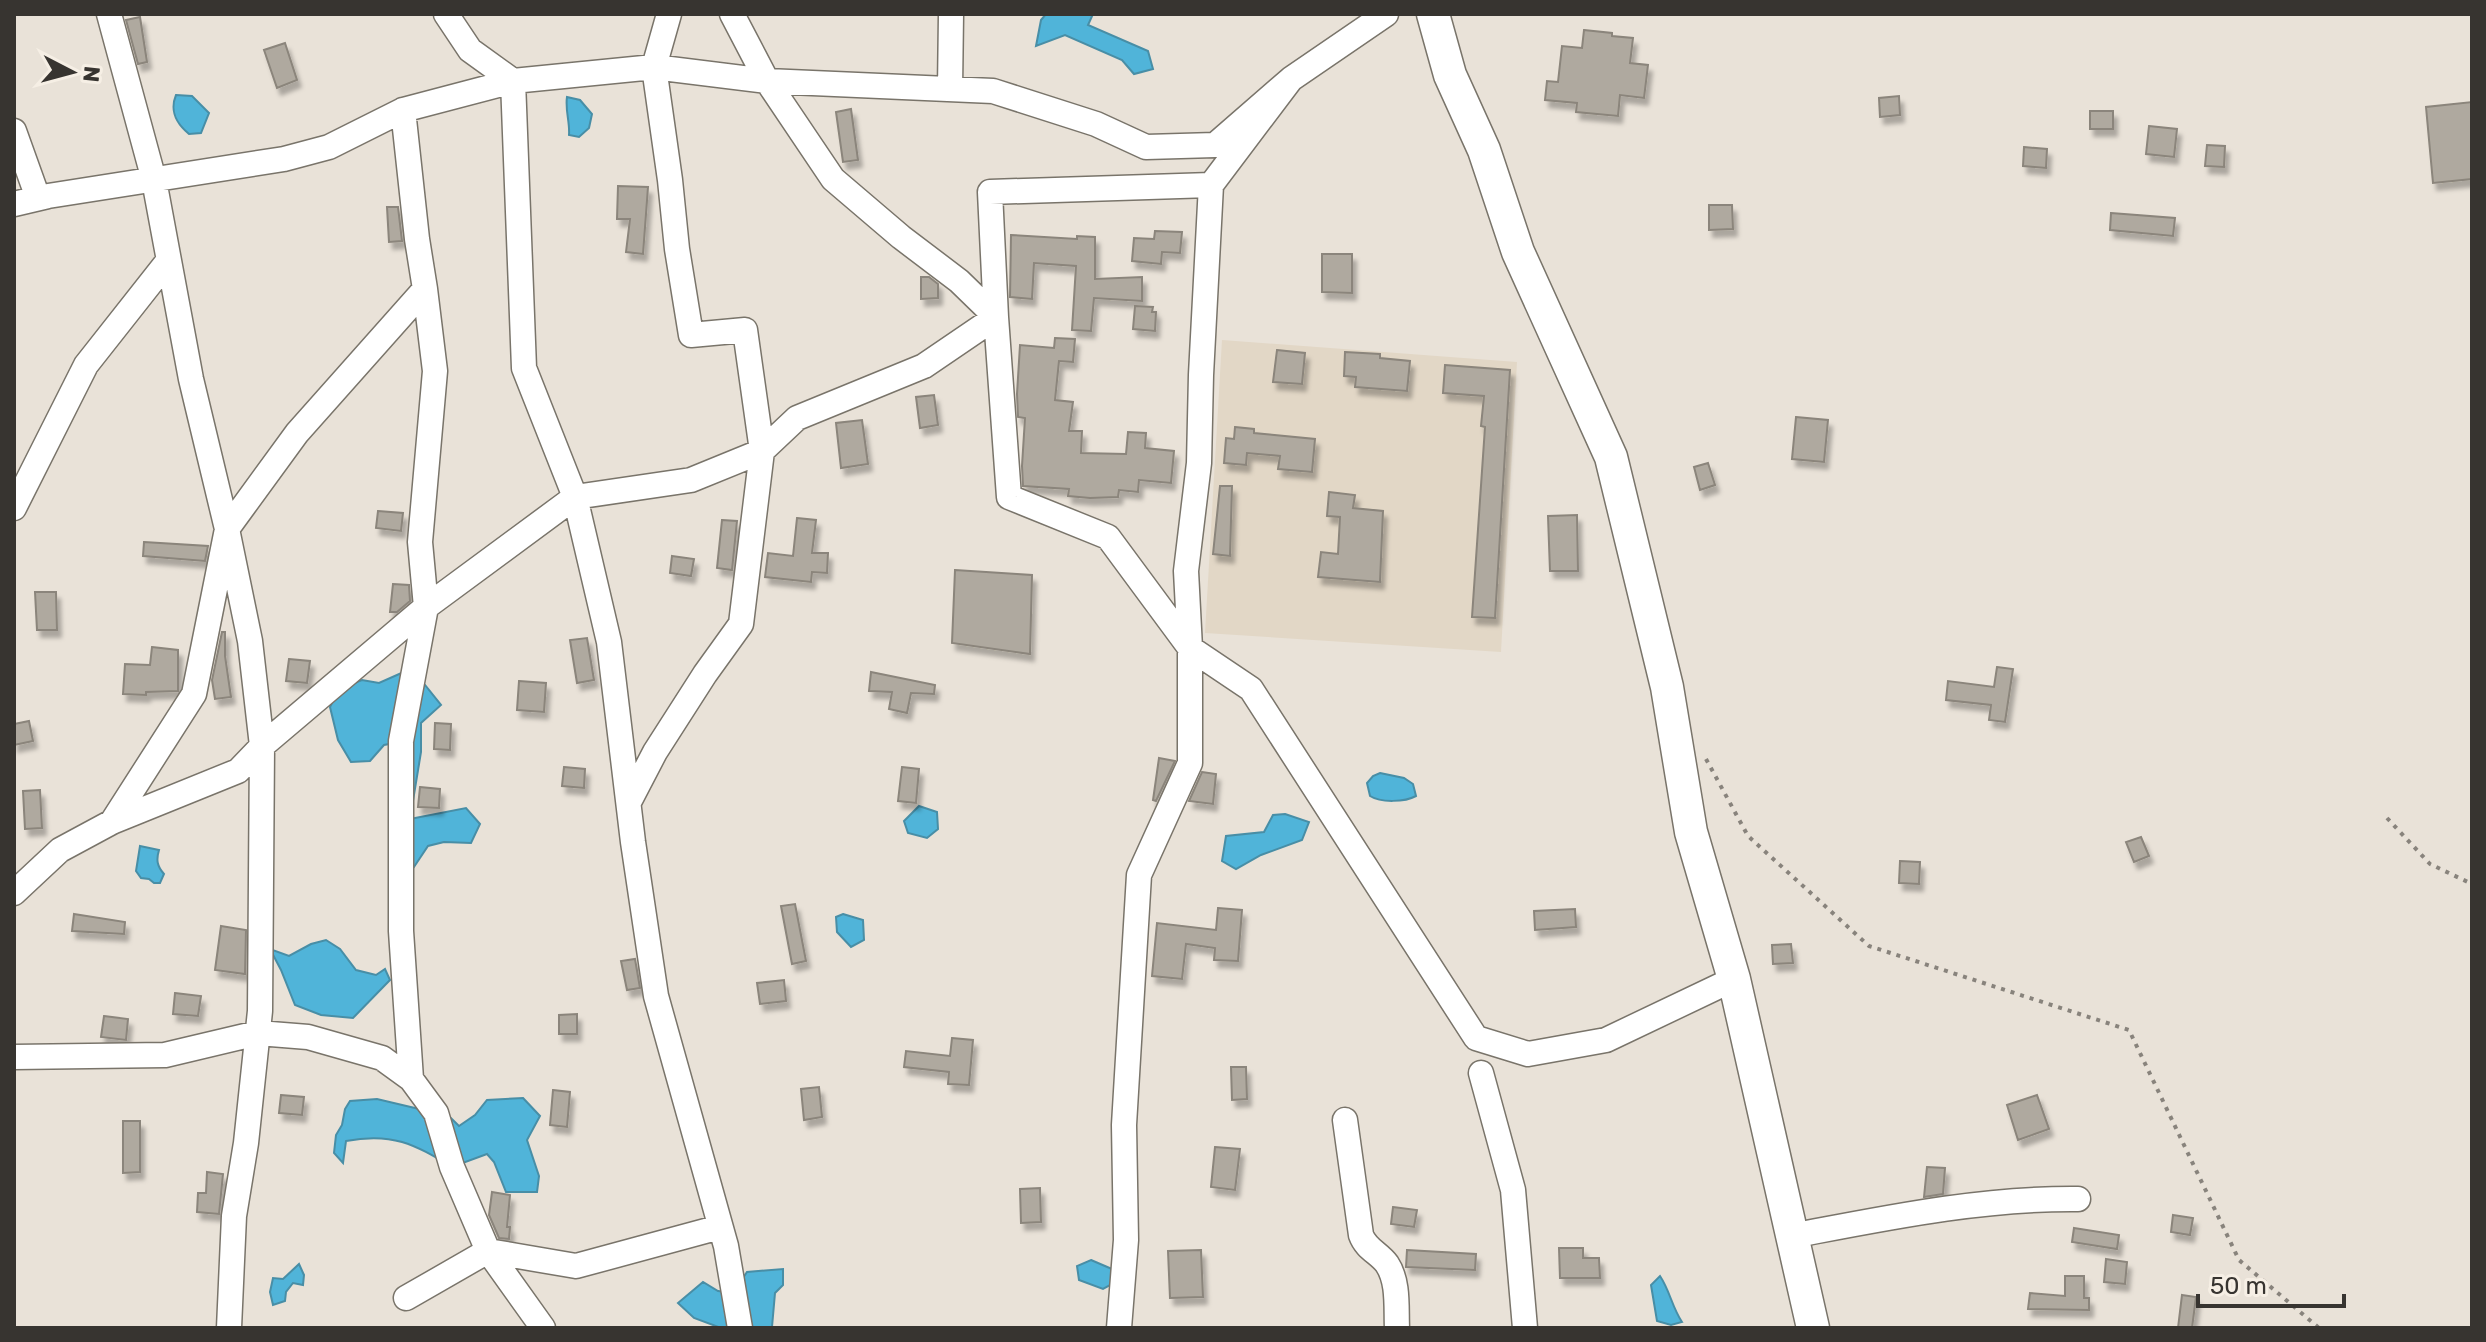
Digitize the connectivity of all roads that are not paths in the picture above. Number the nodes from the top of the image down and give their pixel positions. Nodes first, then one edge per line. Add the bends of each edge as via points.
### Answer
1 (109, 14) edge
2 (446, 14) edge
3 (669, 14) edge
4 (732, 14) edge
5 (951, 14) edge
6 (1386, 14) edge
7 (1433, 14) edge
8 (654, 67) junction
9 (1291, 79) junction
10 (513, 81) junction
11 (767, 81) junction
12 (950, 89) junction
13 (403, 110) junction
14 (14, 131) edge
15 (154, 180) junction
16 (1211, 185) junction
17 (26, 201) edge
18 (168, 261) junction
19 (425, 289) junction
20 (996, 317) junction
21 (762, 451) junction
22 (575, 497) junction
23 (14, 508) edge
24 (227, 529) junction
25 (426, 607) junction
26 (1190, 648) junction
27 (262, 746) junction
28 (629, 802) junction
29 (112, 822) junction
30 (14, 893) edge
31 (1734, 979) junction
32 (258, 1033) junction
33 (14, 1057) edge
34 (1481, 1073) dead end
35 (411, 1079) junction
36 (1345, 1120) dead end
37 (2078, 1199) dead end
38 (720, 1227) junction
39 (1791, 1236) junction
40 (488, 1251) junction
41 (406, 1298) dead end
42 (229, 1328) edge
43 (543, 1328) edge
44 (740, 1328) edge
45 (1119, 1328) edge
46 (1397, 1328) edge
47 (1525, 1328) edge
48 (1813, 1328) edge

1 - 15 street
2 - 10 street via 470,50
3 - 8 street
4 - 11 street
5 - 12 street
6 - 9 street
7 - 31 street via 1450,75 1484,150 1518,252 1611,457 1667,687 1691,832
8 - 10 street
8 - 11 street
8 - 21 street via 691,335 745,330
9 - 12 street via 1215,145 1146,147 1096,124 993,91
9 - 16 street
10 - 13 street
10 - 22 street via 524,368
11 - 12 street
11 - 20 street via 833,179
13 - 15 street via 329,147
13 - 19 street
14 - 17 street
15 - 17 street
15 - 18 street
16 - 20 street via 990,192
16 - 26 street via 1199,463 1186,571
18 - 23 street via 86,365
18 - 24 street
19 - 24 street via 297,433
19 - 25 street via 435,371 420,542
20 - 21 street via 924,366 797,418
20 - 26 street via 1009,497 1108,537
21 - 22 street via 691,480
21 - 28 street via 741,624 655,752
22 - 25 street
22 - 28 street via 609,642
24 - 27 street via 250,641
24 - 29 street via 194,694
25 - 27 street
25 - 35 street via 401,741 401,931
26 - 31 street via 1251,689 1476,1038 1528,1054 1606,1040
26 - 45 street via 1190,763 1139,875
27 - 29 street via 238,771
27 - 32 street
28 - 38 street via 656,996
29 - 30 street via 60,850
31 - 39 street
32 - 33 street via 165,1055
32 - 35 street via 308,1037 382,1058
32 - 42 street via 234,1216
34 - 47 street via 1513,1190
35 - 40 street via 436,1113 452,1167
36 - 46 street via 1361,1235 1394,1280
37 - 39 street via 2029,1198 1934,1209
38 - 40 street via 576,1266
38 - 44 street
39 - 48 street
40 - 41 street
40 - 43 street

